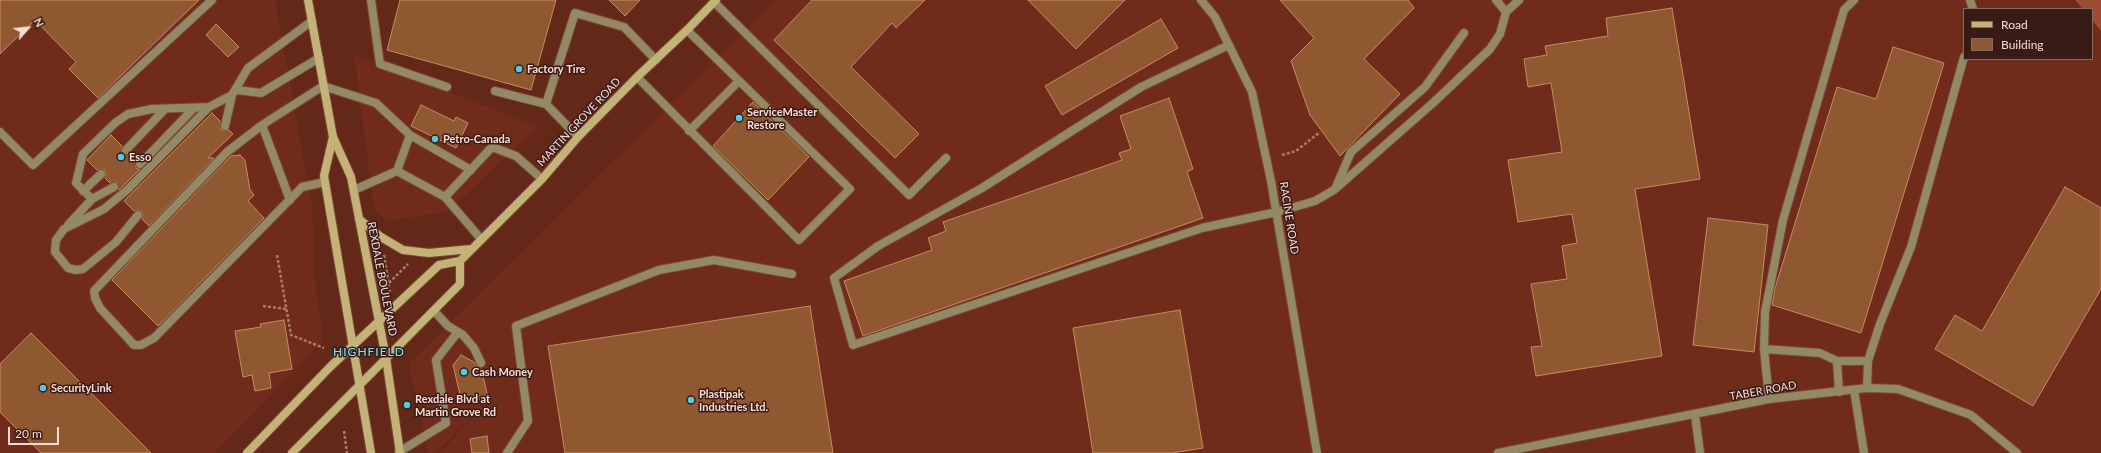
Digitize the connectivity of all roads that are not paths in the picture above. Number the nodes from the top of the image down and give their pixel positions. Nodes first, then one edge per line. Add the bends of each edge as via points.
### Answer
1 (212, 0) edge
2 (308, 0) edge
3 (370, 0) edge
4 (1201, 0) edge
5 (1496, 0) edge
6 (1519, 0) edge
7 (1854, 0) edge
8 (715, 1) edge
9 (1506, 12) junction
10 (312, 20) junction
11 (687, 30) junction
12 (1464, 33) dead end
13 (1229, 46) junction
14 (319, 58) junction
15 (656, 60) junction
16 (1963, 60) edge
17 (637, 77) junction
18 (739, 81) junction
19 (324, 86) junction
20 (447, 87) dead end
21 (495, 91) dead end
22 (235, 92) junction
23 (546, 104) junction
24 (209, 107) junction
25 (165, 108) junction
26 (194, 108) junction
27 (262, 125) junction
28 (225, 126) dead end
29 (689, 131) junction
30 (0, 132) edge
31 (410, 135) junction
32 (333, 137) junction
33 (578, 137) junction
34 (126, 150) dead end
35 (946, 158) dead end
36 (140, 164) dead end
37 (471, 170) junction
38 (397, 171) junction
39 (101, 174) dead end
40 (542, 179) junction
41 (325, 182) junction
42 (114, 187) dead end
43 (354, 190) junction
44 (1334, 190) junction
45 (83, 191) junction
46 (445, 197) junction
47 (92, 199) junction
48 (290, 200) junction
49 (1276, 212) junction
50 (138, 215) dead end
51 (359, 219) junction
52 (64, 229) junction
53 (481, 239) junction
54 (471, 249) junction
55 (460, 261) junction
56 (792, 274) dead end
57 (434, 311) junction
58 (379, 320) junction
59 (458, 332) junction
60 (354, 346) junction
61 (1764, 349) junction
62 (386, 358) junction
63 (1837, 361) junction
64 (1868, 361) junction
65 (481, 363) dead end
66 (361, 384) junction
67 (1867, 388) junction
68 (1854, 390) junction
69 (1839, 392) junction
70 (1770, 399) junction
71 (1695, 415) junction
72 (400, 452) edge
73 (247, 453) edge
74 (292, 453) edge
75 (371, 453) edge
76 (507, 453) edge
77 (1316, 453) edge
78 (1498, 453) edge
79 (1700, 453) edge
80 (1864, 453) edge
81 (2017, 453) edge

1 - 30 street via 33,166
2 - 10 main road, REXDALE BOULEVARD
3 - 20 street via 380,64
4 - 13 street, RACINE ROAD via 1215,17
5 - 9 street
6 - 9 street
7 - 61 street via 1844,10 1783,220 1765,312
8 - 11 main road, MARTIN GROVE ROAD
8 - 35 street via 909,195
9 - 44 street via 1500,34 1490,49
10 - 14 main road, REXDALE BOULEVARD
10 - 22 street via 248,68
11 - 15 main road, MARTIN GROVE ROAD
11 - 18 street
12 - 44 street via 1425,88 1351,152
13 - 49 street, RACINE ROAD via 1252,92
13 - 49 street via 1141,87 982,188 878,246 834,278 853,345 1202,228
14 - 19 main road, REXDALE BOULEVARD
14 - 22 street via 261,93
15 - 17 main road, MARTIN GROVE ROAD
15 - 23 street via 624,27 575,13
16 - 64 street via 1912,247 1880,324
17 - 29 street
17 - 33 main road, MARTIN GROVE ROAD
18 - 29 street
18 - 29 street via 850,189 799,240
19 - 27 street
19 - 31 street via 376,103
19 - 32 main road, REXDALE BOULEVARD
21 - 23 street
22 - 24 street
22 - 28 street
23 - 33 street
24 - 26 street
24 - 52 street via 127,190 104,209
25 - 26 street
25 - 34 street
25 - 45 street via 128,114 83,154 76,183
26 - 36 street
27 - 48 street
27 - 48 street via 227,152 94,291 100,308 134,345 141,345 154,338
31 - 37 street
31 - 38 street
32 - 41 main road, REXDALE BOULEVARD via 324,176
32 - 43 main road, REXDALE BOULEVARD
33 - 40 main road, MARTIN GROVE ROAD
37 - 40 street via 492,147 516,156
37 - 46 street
38 - 43 street
38 - 46 street
39 - 45 street
40 - 53 main road, MARTIN GROVE ROAD
41 - 48 street via 302,187
41 - 60 main road, REXDALE BOULEVARD
42 - 47 street
43 - 51 main road, REXDALE BOULEVARD
44 - 49 street via 1315,201
45 - 47 street
46 - 53 street
47 - 52 street
49 - 77 street, RACINE ROAD
50 - 52 street via 116,242 83,269 68,268 55,252 56,240
51 - 54 main road via 381,238 403,250 429,253
51 - 58 main road, REXDALE BOULEVARD
53 - 54 main road, MARTIN GROVE ROAD
54 - 55 main road, MARTIN GROVE ROAD
55 - 57 main road via 460,284
55 - 58 main road via 438,265
56 - 76 street via 714,260 667,268 516,326 528,421
57 - 59 street via 448,326
57 - 62 main road
58 - 60 main road
58 - 62 main road, REXDALE BOULEVARD
59 - 65 street via 474,348
59 - 72 street via 436,360 446,423
60 - 66 main road, REXDALE BOULEVARD
60 - 73 main road via 331,366
61 - 63 street via 1820,353
61 - 70 street
62 - 66 main road
62 - 72 main road, REXDALE BOULEVARD
63 - 64 street
63 - 69 street
64 - 67 street
66 - 74 main road
66 - 75 main road, REXDALE BOULEVARD
67 - 68 street, TABER ROAD
67 - 81 street, TABER ROAD via 1898,389 1971,415
68 - 69 street, TABER ROAD
68 - 80 street
69 - 70 street, TABER ROAD
70 - 71 street, TABER ROAD
71 - 78 street, TABER ROAD
71 - 79 street

